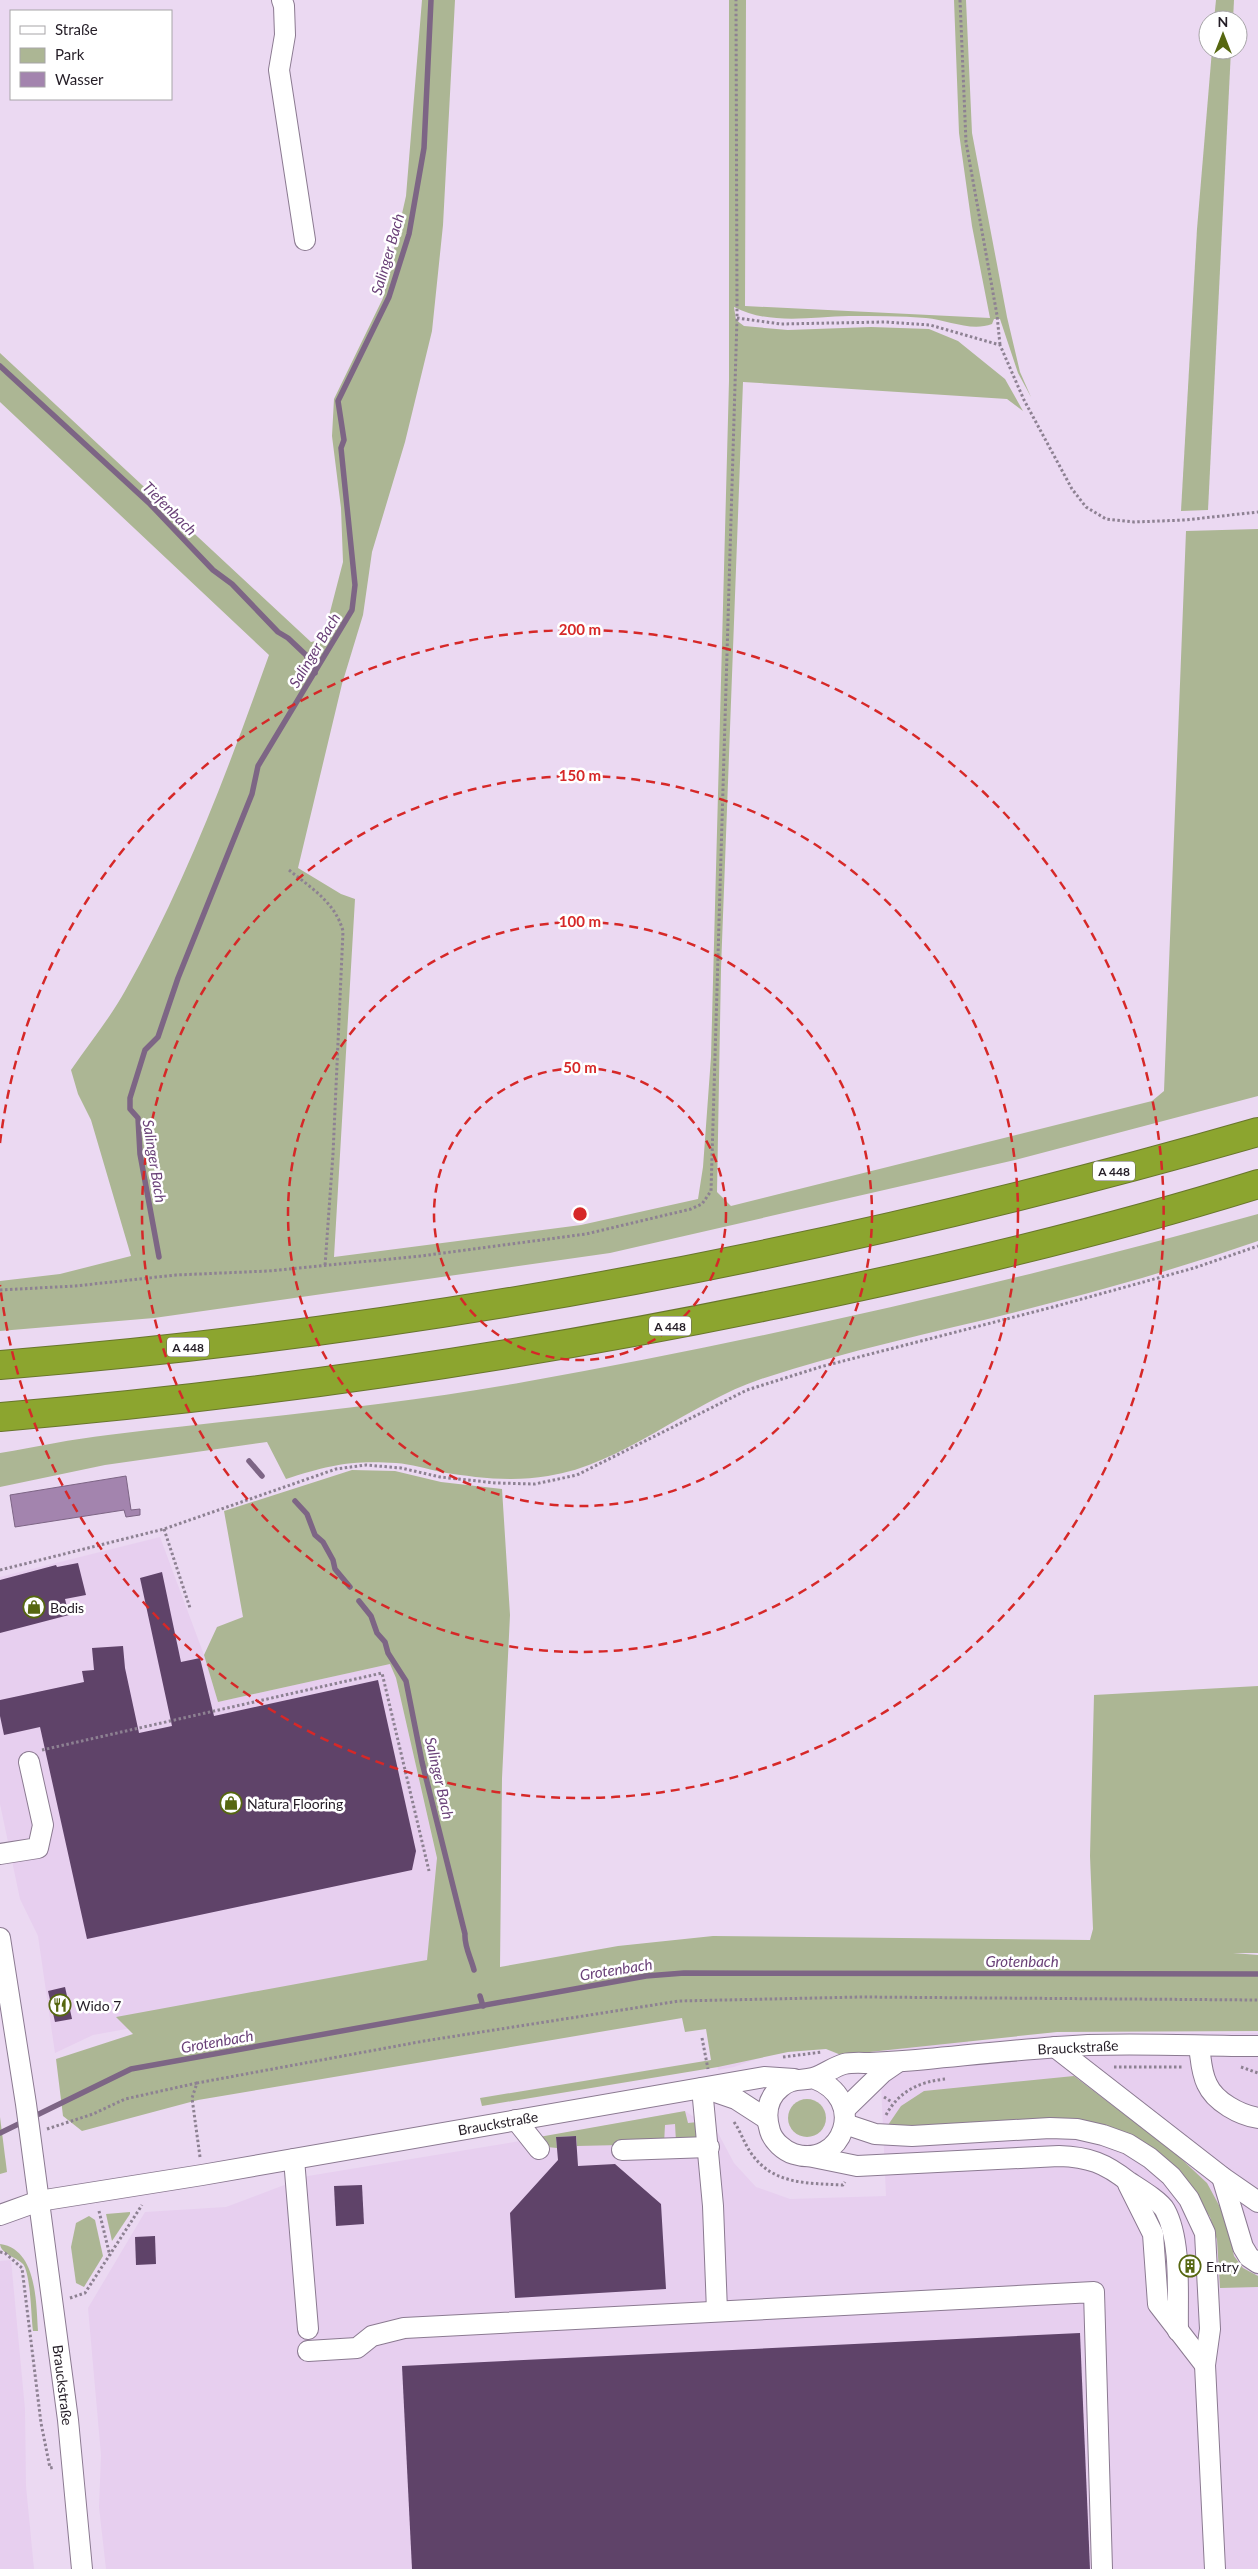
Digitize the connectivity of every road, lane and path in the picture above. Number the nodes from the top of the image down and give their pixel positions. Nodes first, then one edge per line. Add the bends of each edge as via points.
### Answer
1 (282, 0) edge
2 (736, 0) edge
3 (960, 0) edge
4 (305, 240) dead end
5 (737, 318) junction
6 (1000, 345) junction
7 (1258, 512) edge
8 (289, 870) dead end
9 (1258, 1132) edge
10 (1258, 1184) edge
11 (1258, 1246) edge
12 (325, 1266) junction
13 (0, 1290) edge
14 (0, 1364) edge
15 (0, 1417) edge
16 (164, 1529) junction
17 (0, 1570) edge
18 (190, 1608) dead end
19 (29, 1762) joint
20 (0, 1854) edge
21 (429, 1870) dead end
22 (0, 1938) edge
23 (1258, 2000) edge
24 (702, 2038) dead end
25 (1199, 2046) junction
26 (1258, 2046) edge
27 (1055, 2047) junction
28 (706, 2060) dead end
29 (898, 2062) junction
30 (1081, 2068) junction
31 (1202, 2068) junction
32 (1258, 2072) edge
33 (954, 2078) dead end
34 (804, 2079) junction
35 (197, 2083) junction
36 (702, 2088) junction
37 (892, 2102) dead end
38 (845, 2116) junction
39 (1258, 2118) edge
40 (767, 2119) junction
41 (516, 2120) junction
42 (30, 2134) junction
43 (709, 2147) junction
44 (539, 2149) dead end
45 (622, 2150) dead end
46 (808, 2156) junction
47 (294, 2159) junction
48 (202, 2175) junction
49 (1222, 2177) junction
50 (150, 2183) junction
51 (93, 2192) junction
52 (38, 2201) junction
53 (1258, 2202) edge
54 (0, 2215) edge
55 (0, 2252) edge
56 (110, 2256) junction
57 (1258, 2263) edge
58 (53, 2303) junction
59 (716, 2311) junction
60 (308, 2329) dead end
61 (308, 2352) dead end
62 (1205, 2366) junction
63 (73, 2465) junction
64 (82, 2569) edge
65 (1102, 2569) edge
66 (1215, 2569) edge

1 - 4 street via 285,35 279,70
2 - 5 path
3 - 6 path via 966,142
5 - 6 path via 781,324 885,322 930,325
5 - 12 path via 711,1191 702,1204 691,1209 586,1234
6 - 7 path via 1024,400 1072,489 1086,507 1106,519 1134,522
8 - 12 path via 327,901 343,931
9 - 14 highway, A 448 via 1016,1198 654,1278 247,1340 111,1356
10 - 15 highway, A 448 via 1032,1247 850,1289 634,1333 387,1374
11 - 16 path via 1054,1308 820,1366 747,1390 577,1475 535,1484 496,1484 366,1465 336,1469
12 - 13 path
16 - 17 path
16 - 18 path
19 - 20 street via 43,1825 38,1848
19 - 21 path via 40,1750 382,1673
22 - 42 street, Brauckstraße
23 - 35 path via 861,1997 679,2001 424,2041
24 - 28 path
25 - 26 street, Brauckstraße
25 - 27 street, Brauckstraße
25 - 31 street
27 - 29 street, Brauckstraße
27 - 30 street
29 - 34 street, Brauckstraße via 844,2064
29 - 38 street via 882,2073
30 - 31 path
30 - 49 street
31 - 32 path via 1240,2066
31 - 39 street via 1208,2086 1226,2104 1235,2112
33 - 37 path via 928,2081 903,2092
34 - 36 street, Brauckstraße via 764,2077
34 - 38 street, Brauckstraße via 834,2089
34 - 40 street, Brauckstraße via 781,2086 772,2097
35 - 42 path via 125,2099 70,2124
35 - 48 path via 192,2098
36 - 40 street, Brauckstraße via 736,2100
36 - 41 street, Brauckstraße
36 - 43 street
38 - 46 street via 840,2137 831,2147
38 - 62 street via 875,2134 912,2136 1077,2129 1128,2144 1150,2158 1189,2198 1205,2233 1210,2329
40 - 46 street via 771,2134 780,2146 793,2154
41 - 44 street
41 - 47 street, Brauckstraße
42 - 52 street, Brauckstraße
43 - 45 street
43 - 59 street
46 - 62 street via 857,2166 1082,2157 1108,2167 1164,2208 1175,2249 1178,2331
47 - 48 street, Brauckstraße
47 - 60 street
48 - 50 street, Brauckstraße
49 - 53 street
49 - 57 street via 1243,2247
50 - 51 street, Brauckstraße
50 - 56 path via 141,2207
51 - 52 street, Brauckstraße
51 - 56 path
52 - 54 street
52 - 58 street, Brauckstraße
55 - 63 path via 22,2268 50,2468
56 - 58 path via 85,2293
58 - 63 street, Brauckstraße
59 - 61 street via 404,2328 372,2336 357,2348
59 - 65 street via 1094,2292
62 - 66 street
63 - 64 street, Brauckstraße

